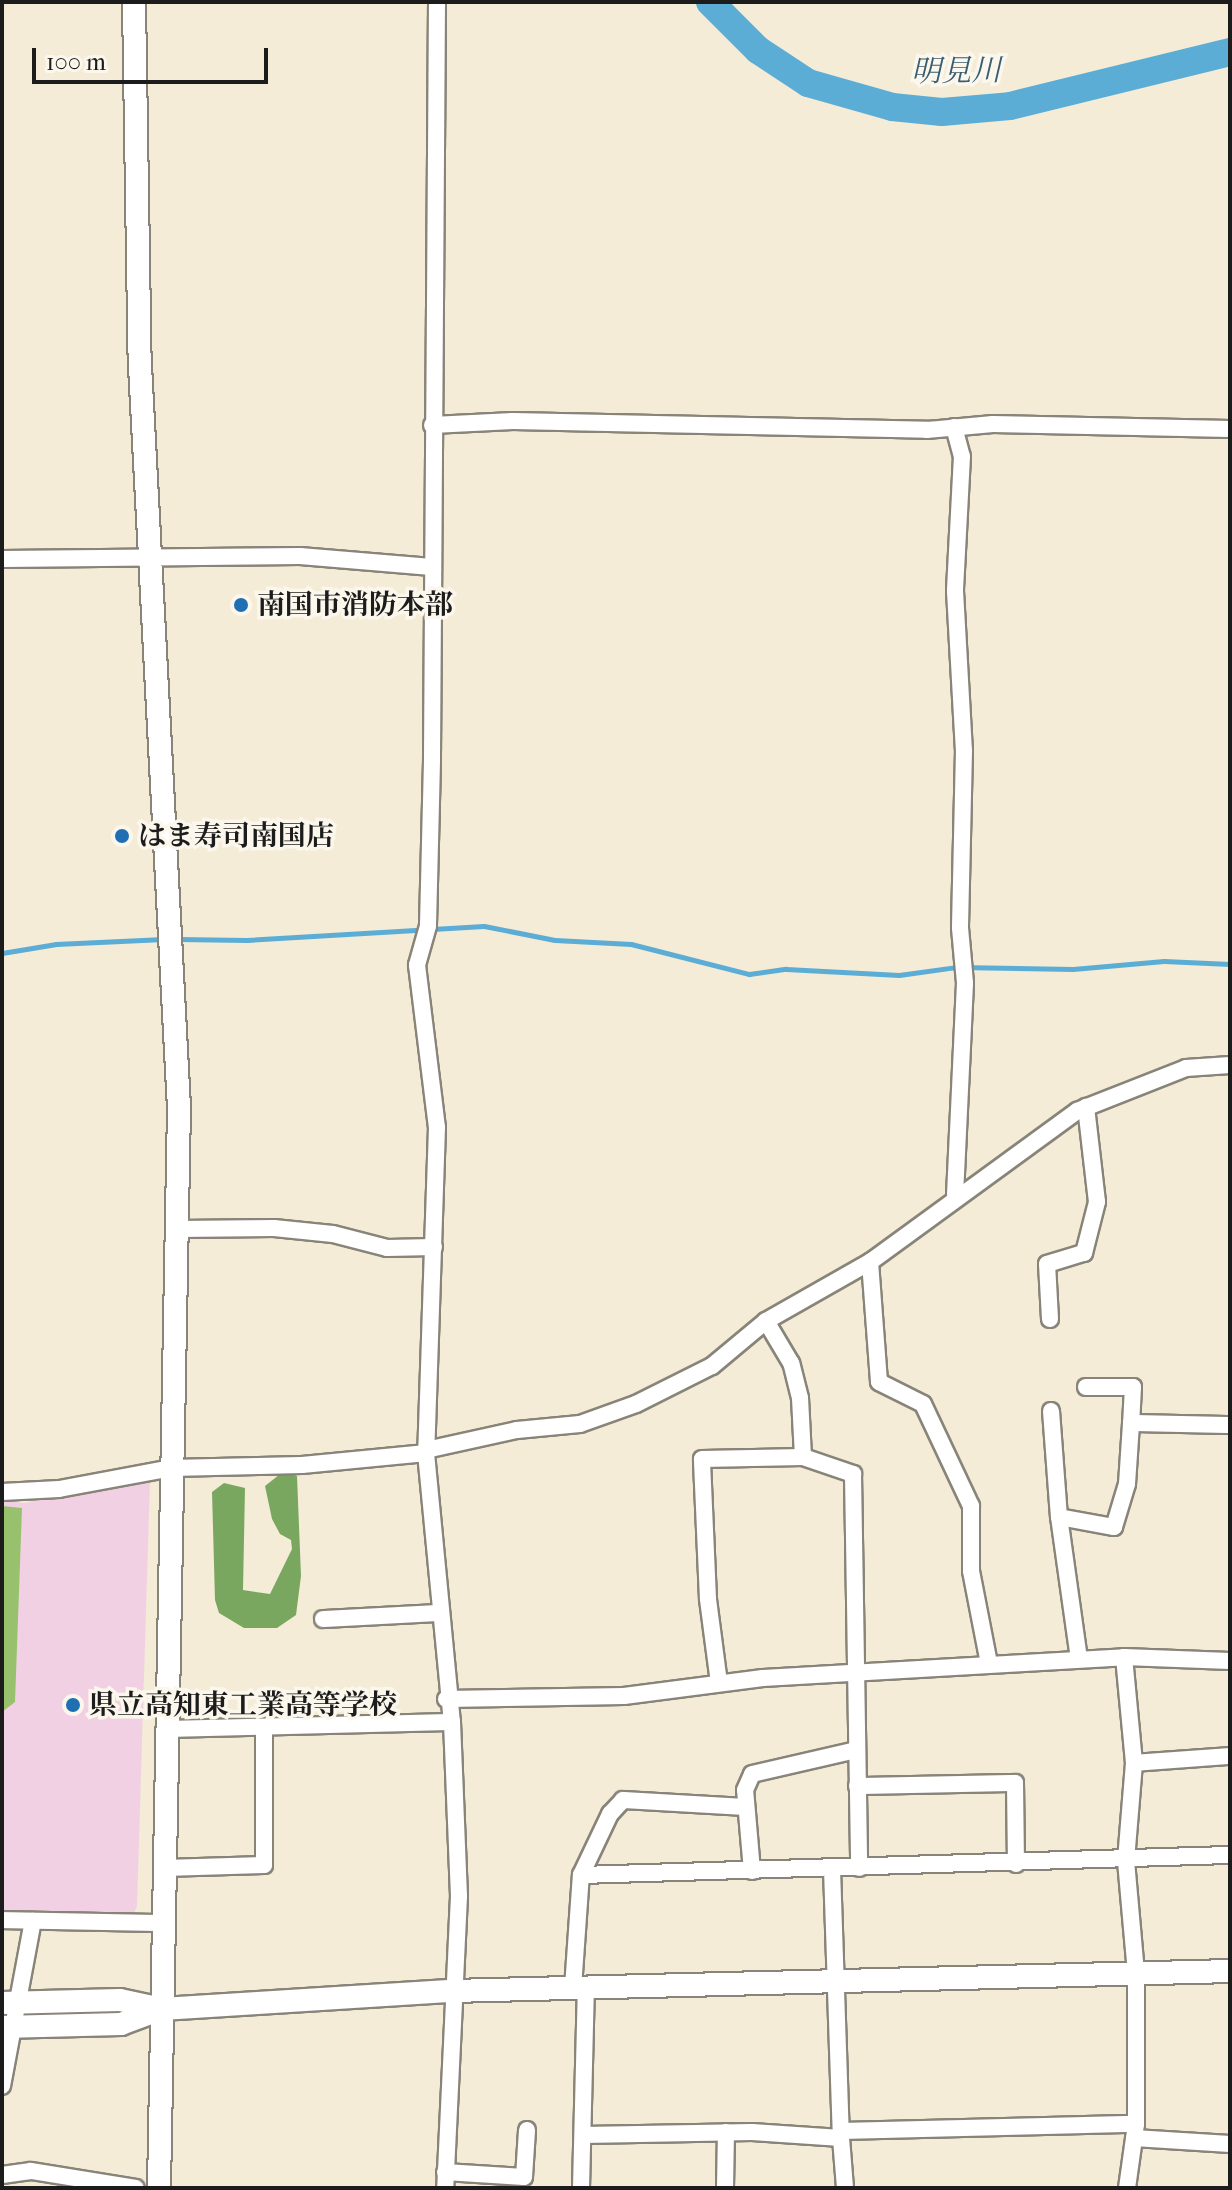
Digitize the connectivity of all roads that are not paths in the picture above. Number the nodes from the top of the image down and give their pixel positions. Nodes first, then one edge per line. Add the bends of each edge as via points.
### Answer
1 (134, 2) edge
2 (437, 2) edge
3 (432, 425) junction
4 (954, 427) junction
5 (1230, 429) edge
6 (153, 557) junction
7 (2, 559) edge
8 (432, 567) junction
9 (1230, 1065) edge
10 (1086, 1107) junction
11 (955, 1195) junction
12 (177, 1229) junction
13 (434, 1247) junction
14 (870, 1262) junction
15 (1050, 1319) dead end
16 (766, 1321) junction
17 (1086, 1387) dead end
18 (1051, 1411) dead end
19 (1131, 1423) junction
20 (1230, 1425) edge
21 (426, 1451) junction
22 (803, 1457) junction
23 (171, 1468) junction
24 (2, 1492) edge
25 (1059, 1517) junction
26 (439, 1613) junction
27 (323, 1619) dead end
28 (1124, 1657) junction
29 (1079, 1659) junction
30 (1230, 1661) edge
31 (989, 1664) junction
32 (854, 1673) junction
33 (719, 1683) junction
34 (446, 1699) junction
35 (452, 1722) junction
36 (264, 1727) junction
37 (165, 1729) junction
38 (856, 1750) junction
39 (1230, 1756) edge
40 (1134, 1763) junction
41 (857, 1786) junction
42 (746, 1807) junction
43 (1230, 1855) edge
44 (1126, 1861) junction
45 (1016, 1864) junction
46 (164, 1868) junction
47 (859, 1868) junction
48 (832, 1869) junction
49 (752, 1871) junction
50 (581, 1875) junction
51 (2, 1920) edge
52 (33, 1921) junction
53 (163, 1923) junction
54 (1230, 1971) edge
55 (1136, 1973) junction
56 (839, 1981) junction
57 (579, 1988) junction
58 (452, 1991) junction
59 (12, 2003) edge
60 (162, 2009) junction
61 (9, 2027) edge
62 (2, 2086) edge
63 (527, 2130) dead end
64 (1135, 2131) junction
65 (726, 2132) junction
66 (841, 2134) junction
67 (583, 2135) junction
68 (1230, 2144) edge
69 (2, 2175) edge
70 (445, 2180) edge
71 (136, 2188) edge
72 (159, 2188) edge
73 (581, 2188) edge
74 (725, 2188) edge
75 (845, 2188) edge
76 (1127, 2188) edge

1 - 6 street via 140,366
2 - 3 street
3 - 4 street via 513,421
3 - 8 street
4 - 5 street
4 - 11 street via 962,456 955,591 964,750 964,968
6 - 7 street
6 - 8 street via 300,556
6 - 12 street via 174,939
8 - 13 street via 426,930 417,965 437,1127
9 - 10 street via 1186,1068
10 - 11 street
10 - 15 street via 1097,1202 1084,1253 1047,1264
11 - 14 street
12 - 13 street via 274,1228 333,1234 387,1248
12 - 23 street
13 - 21 street
14 - 16 street
14 - 31 street via 879,1382 923,1404 971,1506 971,1571
16 - 21 street via 712,1366 636,1404 580,1424 517,1430
16 - 22 street via 791,1363 800,1398
17 - 19 street via 1133,1387
18 - 25 street
19 - 20 street
19 - 25 street via 1127,1484 1114,1527
21 - 23 street via 302,1465
21 - 26 street
22 - 32 street via 853,1474
22 - 33 street via 702,1459 708,1599
23 - 24 street via 59,1489
23 - 37 street
25 - 29 street
26 - 27 street
26 - 34 street
28 - 29 street
28 - 30 street
28 - 40 street
29 - 31 street
31 - 32 street
32 - 33 street
32 - 38 street
33 - 34 street via 624,1696
34 - 35 street
35 - 36 street
35 - 58 street via 459,1896
36 - 37 street
36 - 46 street via 264,1865
37 - 46 street
38 - 41 street
38 - 42 street via 752,1774
39 - 40 street
40 - 44 street
41 - 45 street via 1015,1783
41 - 47 street
42 - 49 street
42 - 50 street via 623,1800 610,1814
43 - 44 street
44 - 45 street
44 - 55 street
45 - 47 street
46 - 53 street
47 - 48 street
48 - 49 street
48 - 56 street
49 - 50 street
50 - 57 street
51 - 52 street
52 - 53 street
52 - 59 street
53 - 60 street
54 - 55 street
55 - 56 street
55 - 64 street
56 - 57 street
56 - 66 street
57 - 58 street
57 - 67 street
58 - 60 street
58 - 70 street
59 - 60 street via 120,2000
59 - 61 street
60 - 61 street via 121,2024
60 - 72 street
61 - 62 street
63 - 70 street via 524,2177
64 - 66 street
64 - 68 street
64 - 76 street
65 - 66 street
65 - 67 street
65 - 74 street
66 - 75 street
67 - 73 street
69 - 71 street via 31,2171

